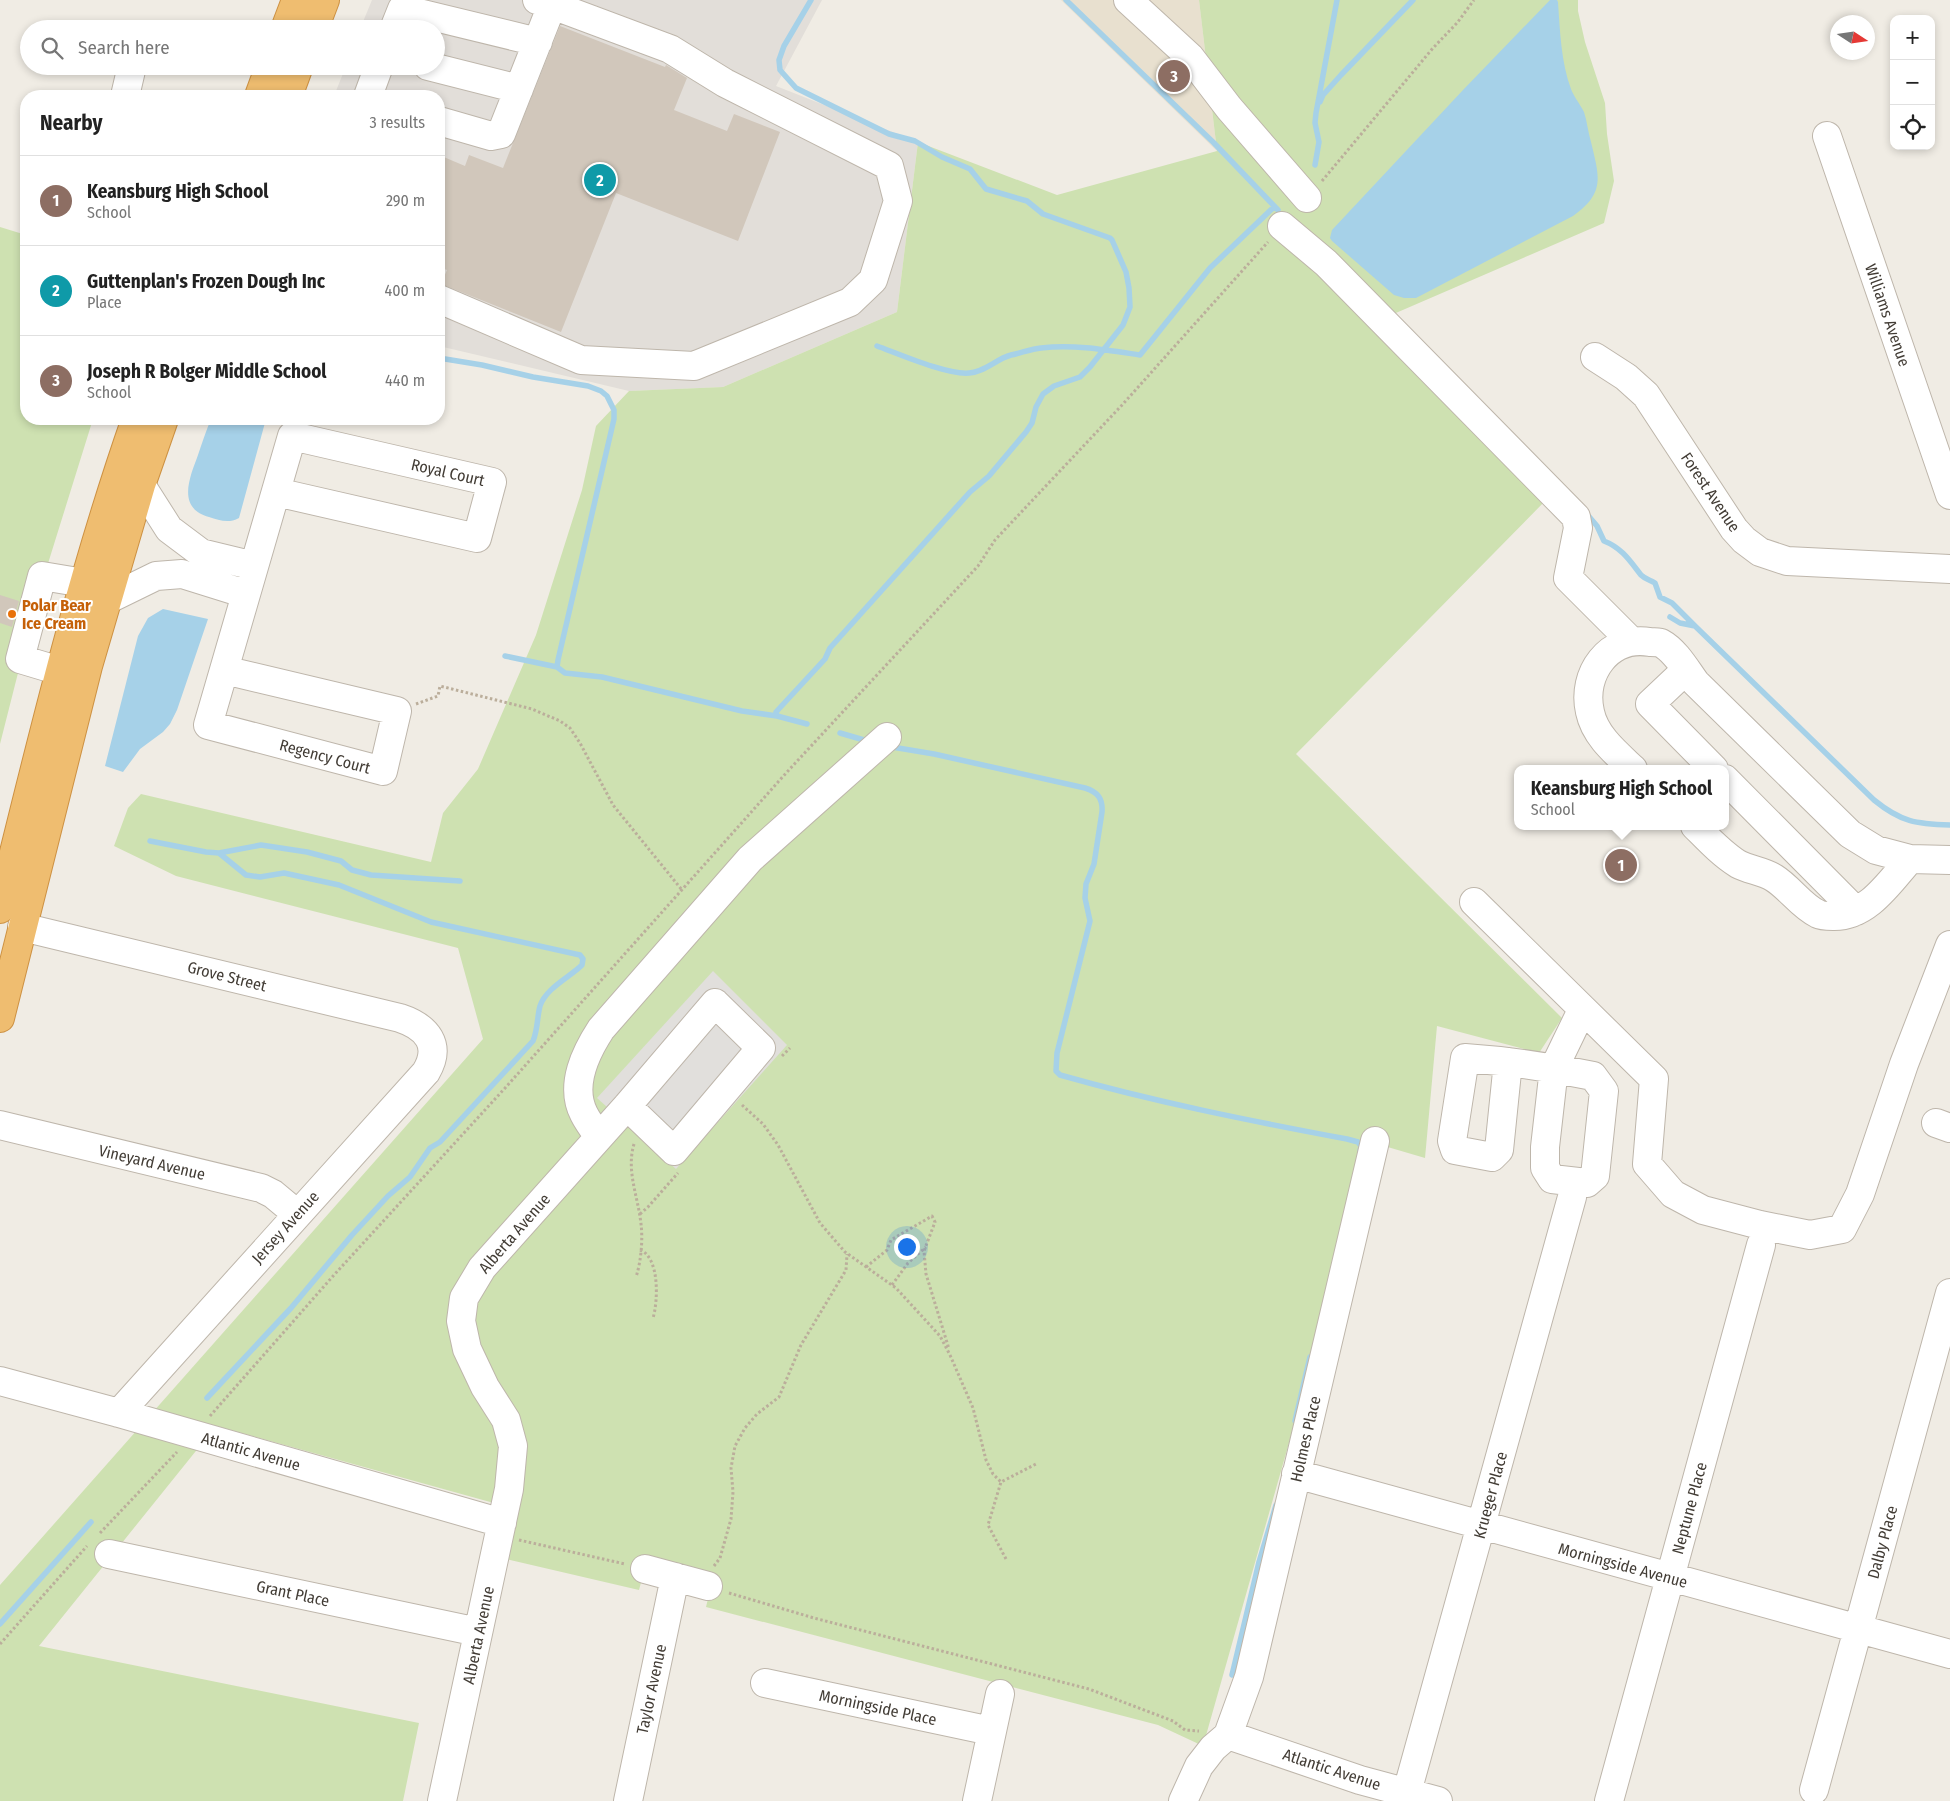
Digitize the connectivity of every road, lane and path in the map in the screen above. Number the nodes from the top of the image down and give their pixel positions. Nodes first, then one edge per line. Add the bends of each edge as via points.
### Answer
1 (296, 0) edge
2 (325, 0) edge
3 (1128, 0) edge
4 (1474, 0) edge
5 (544, 2) edge
6 (288, 20) edge
7 (317, 20) edge
8 (398, 20) edge
9 (538, 42) junction
10 (445, 70) edge
11 (130, 75) edge
12 (266, 75) edge
13 (296, 75) edge
14 (376, 75) edge
15 (519, 88) junction
16 (126, 90) edge
17 (260, 90) edge
18 (290, 90) edge
19 (370, 90) edge
20 (445, 124) edge
21 (1827, 136) dead end
22 (1307, 198) joint
23 (1282, 226) joint
24 (445, 302) edge
25 (1595, 357) dead end
26 (134, 425) edge
27 (162, 425) edge
28 (141, 485) junction
29 (276, 492) junction
30 (1950, 495) edge
31 (254, 566) junction
32 (1950, 569) edge
33 (84, 584) junction
34 (246, 594) junction
35 (109, 598) junction
36 (1631, 641) junction
37 (224, 670) junction
38 (1686, 670) junction
39 (60, 672) junction
40 (397, 711) junction
41 (887, 737) dead end
42 (1630, 765) edge
43 (1710, 765) edge
44 (1729, 783) edge
45 (1699, 830) edge
46 (1910, 859) junction
47 (1950, 860) edge
48 (682, 890) junction
49 (1474, 902) dead end
50 (0, 909) edge
51 (1856, 911) junction
52 (22, 927) junction
53 (1950, 945) edge
54 (1582, 1010) junction
55 (0, 1018) edge
56 (426, 1035) joint
57 (1508, 1062) dead end
58 (740, 1103) dead end
59 (635, 1115) junction
60 (0, 1125) edge
61 (599, 1137) junction
62 (1375, 1141) dead end
63 (1572, 1197) dead end
64 (297, 1214) junction
65 (1762, 1245) dead end
66 (926, 1246) junction
67 (640, 1250) junction
68 (847, 1254) junction
69 (866, 1267) junction
70 (636, 1277) dead end
71 (892, 1285) junction
72 (1950, 1293) edge
73 (652, 1318) dead end
74 (950, 1355) junction
75 (0, 1381) edge
76 (119, 1413) junction
77 (204, 1423) dead end
78 (1036, 1464) dead end
79 (1296, 1474) junction
80 (1001, 1482) junction
81 (1481, 1526) junction
82 (501, 1529) junction
83 (109, 1554) dead end
84 (1006, 1559) dead end
85 (645, 1569) joint
86 (1670, 1578) junction
87 (694, 1583) junction
88 (1858, 1629) junction
89 (478, 1632) junction
90 (1950, 1654) edge
91 (765, 1683) dead end
92 (1000, 1694) dead end
93 (991, 1731) junction
94 (1225, 1738) junction
95 (1814, 1790) dead end
96 (1407, 1792) junction
97 (442, 1801) edge
98 (628, 1801) edge
99 (977, 1801) edge
100 (1183, 1801) edge
101 (1438, 1801) edge
102 (1609, 1801) edge

1 - 6 highway
2 - 7 highway
3 - 22 street via 1190,57 1229,108
4 - 22 path via 1458,23 1433,48
5 - 9 street
5 - 24 street via 670,48 725,83 889,166 898,201 873,280 850,302 694,366 581,360
8 - 9 street via 402,9
9 - 15 street
10 - 15 street
11 - 16 street
12 - 17 highway
13 - 18 highway
14 - 19 street
15 - 20 street via 501,134 490,136
21 - 30 street, Williams Avenue
23 - 36 street via 1326,263 1576,517 1578,528 1568,578
23 - 48 path
25 - 32 street, Forest Avenue via 1646,395 1734,529 1760,552 1787,562
26 - 33 highway
27 - 28 highway
28 - 31 street via 169,529 202,553
28 - 35 highway
29 - 29 street, Royal Court via 292,436 492,482 477,538
29 - 31 street, Royal Court
31 - 34 street, Regency Court
33 - 39 highway
33 - 39 street via 42,576 20,659
34 - 35 street via 182,574 156,576
34 - 37 street, Regency Court
35 - 52 highway via 88,666
36 - 38 street via 1661,643
36 - 42 street via 1604,655 1592,675 1588,692 1590,712 1598,733
37 - 40 street
37 - 40 street, Regency Court via 208,725 383,771
38 - 43 street via 1650,704
38 - 46 street via 1850,834 1876,850
39 - 50 highway
40 - 48 path via 438,696 440,686 514,704 560,721 570,728 580,743 613,805
41 - 61 street via 750,859 601,1029 584,1061 578,1085 583,1113
44 - 51 street
45 - 51 street via 1740,865 1774,878 1819,916 1844,916
46 - 47 street
46 - 51 street via 1884,889 1864,908
48 - 77 path
49 - 54 street
52 - 55 highway
52 - 56 street, Grove Street via 400,1018 412,1022
53 - 54 street via 1904,1064 1860,1194 1842,1229 1810,1235 1703,1210 1673,1194 1647,1164 1654,1079
54 - 57 street via 1554,1068
56 - 64 street, Jersey Avenue via 433,1050 432,1062 426,1072
58 - 68 path via 763,1124 778,1145 820,1224
59 - 59 street, Alberta Avenue via 715,1003 761,1048 674,1151
59 - 61 street, Alberta Avenue
59 - 67 path via 631,1159 642,1225
60 - 64 street, Vineyard Avenue via 261,1188 274,1194
61 - 82 street, Alberta Avenue via 482,1268 464,1298 461,1321 466,1349 506,1420 513,1446 510,1489
62 - 79 street, Holmes Place
63 - 81 street, Krueger Place
64 - 76 street, Jersey Avenue
65 - 86 street, Neptune Place
66 - 69 path via 935,1222 932,1216 890,1240 887,1250
66 - 71 path via 908,1262
66 - 74 path via 926,1274
67 - 70 path
67 - 73 path via 646,1252 656,1281 656,1308
68 - 69 path
68 - 87 path via 846,1270 800,1345 779,1398 757,1414 734,1446 731,1519 724,1549 720,1558
69 - 71 path
71 - 74 path via 940,1336
72 - 88 street, Dalby Place
74 - 80 path via 973,1408 986,1460
75 - 76 street, Atlantic Avenue
76 - 82 street, Atlantic Avenue
78 - 80 path
79 - 81 street, Morningside Avenue
79 - 94 street, Holmes Place via 1249,1677
80 - 84 path via 988,1525
81 - 86 street, Morningside Avenue
81 - 96 street, Krueger Place
82 - 85 path
82 - 89 street, Alberta Avenue
83 - 89 street, Grant Place
85 - 87 street
86 - 88 street, Morningside Avenue
86 - 102 street, Neptune Place
87 - 94 path via 814,1618 1089,1689 1173,1721 1185,1730 1211,1732
87 - 98 street, Taylor Avenue
88 - 90 street, Morningside Avenue
88 - 95 street, Dalby Place
89 - 97 street, Alberta Avenue
91 - 93 street, Morningside Place
92 - 93 street
93 - 99 street
94 - 96 street, Atlantic Avenue
94 - 100 street via 1199,1766
96 - 101 street, Atlantic Avenue

